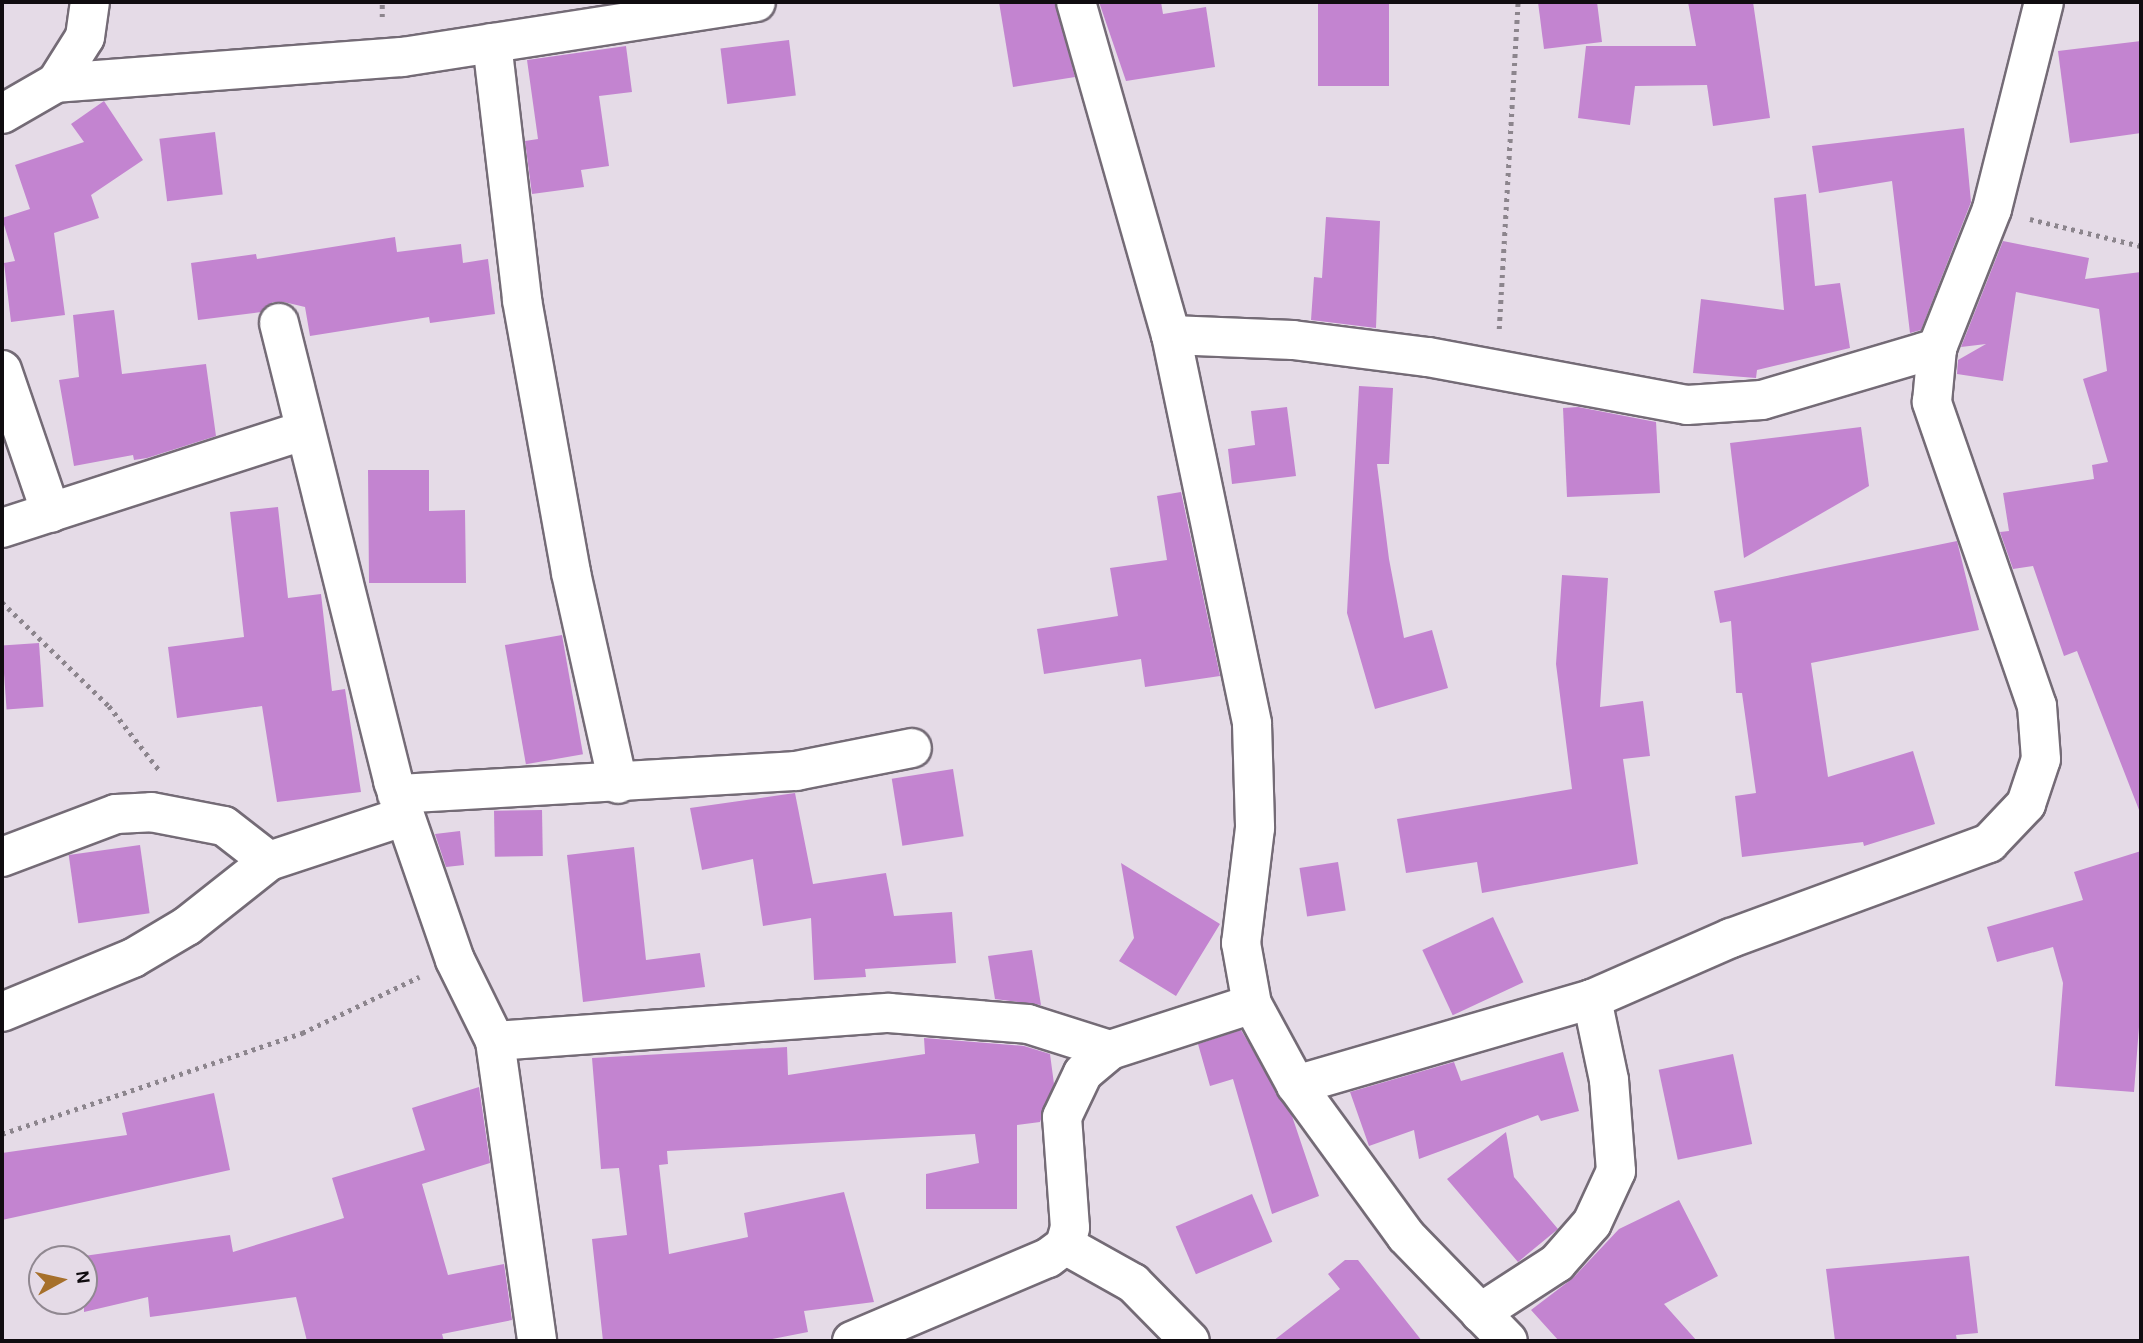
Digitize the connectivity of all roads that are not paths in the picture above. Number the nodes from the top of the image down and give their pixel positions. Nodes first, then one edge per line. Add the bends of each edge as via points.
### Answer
1 (90, 2) edge
2 (757, 2) edge
3 (1076, 2) edge
4 (2044, 2) edge
5 (492, 43) junction
6 (56, 83) junction
7 (2, 114) edge
8 (279, 323) dead end
9 (1171, 335) junction
10 (1937, 348) junction
11 (2, 370) edge
12 (303, 431) junction
13 (51, 513) junction
14 (2, 528) edge
15 (912, 748) dead end
16 (618, 785) junction
17 (401, 805) junction
18 (2, 857) edge
19 (269, 861) junction
20 (1592, 999) junction
21 (1252, 1004) junction
22 (2, 1012) edge
23 (495, 1041) junction
24 (1110, 1050) junction
25 (1296, 1085) junction
26 (1065, 1245) junction
27 (1480, 1313) junction
28 (866, 1339) edge
29 (537, 1341) edge
30 (1190, 1341) edge
31 (1508, 1341) edge

1 - 6 street via 85,37
2 - 5 street
3 - 9 street
4 - 10 street via 1992,209
5 - 6 street via 381,60
5 - 16 street via 522,300 570,573
6 - 7 street
8 - 12 street
9 - 10 street via 1293,340 1497,370 1687,405 1762,400
9 - 21 street via 1252,724 1255,828 1241,943
10 - 20 street via 1932,402 2037,706 2041,759 2026,804 1989,843 1731,938
11 - 13 street
12 - 13 street
12 - 17 street
13 - 14 street
15 - 16 street via 796,771
16 - 17 street via 522,785
17 - 19 street
17 - 23 street via 455,960
18 - 19 street via 116,814 194,816 224,826
19 - 22 street via 187,926 133,958
20 - 25 street
20 - 27 street via 1609,1080 1616,1171 1592,1223 1557,1263
21 - 24 street
21 - 25 street
23 - 24 street via 889,1013 1028,1024
23 - 29 street
24 - 26 street via 1083,1073 1062,1117 1070,1228
25 - 27 street via 1406,1236
26 - 28 street via 1048,1258
26 - 30 street via 1133,1283
27 - 31 street

